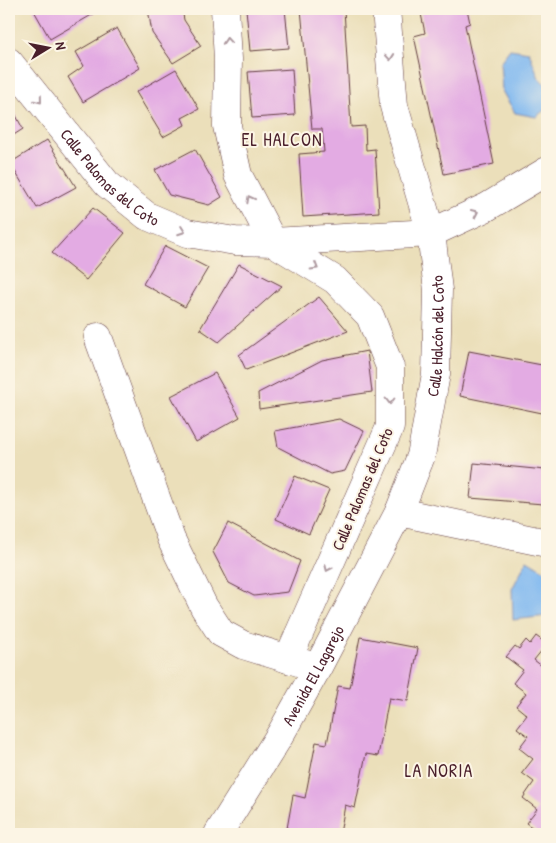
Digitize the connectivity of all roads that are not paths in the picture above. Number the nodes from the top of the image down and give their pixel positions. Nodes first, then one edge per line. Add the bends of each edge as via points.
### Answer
1 (225, 9) edge
2 (386, 9) edge
3 (9, 62) edge
4 (547, 171) edge
5 (431, 233) junction
6 (273, 242) junction
7 (98, 337) dead end
8 (398, 512) junction
9 (547, 543) edge
10 (288, 659) junction
11 (318, 667) junction
12 (218, 834) edge

6 -> 1 street via 238,175 227,126
2 -> 5 street, Calle Halcón del Coto via 394,106
3 -> 6 street, Calle Palomas del Coto via 106,184 147,216 186,233 235,241
5 -> 4 street via 487,207
5 - 6 street, Calle Palomas del Coto
5 - 8 street, Calle Halcón del Coto via 438,290 436,374 422,456
6 -> 10 street, Calle Palomas del Coto via 335,280 370,316 390,367 390,427
7 - 10 street via 171,538 204,607 221,632 243,645
8 - 9 street
8 - 11 street, Avenida El Lagarejo
10 - 11 street
11 - 12 street, Avenida El Lagarejo via 280,736

